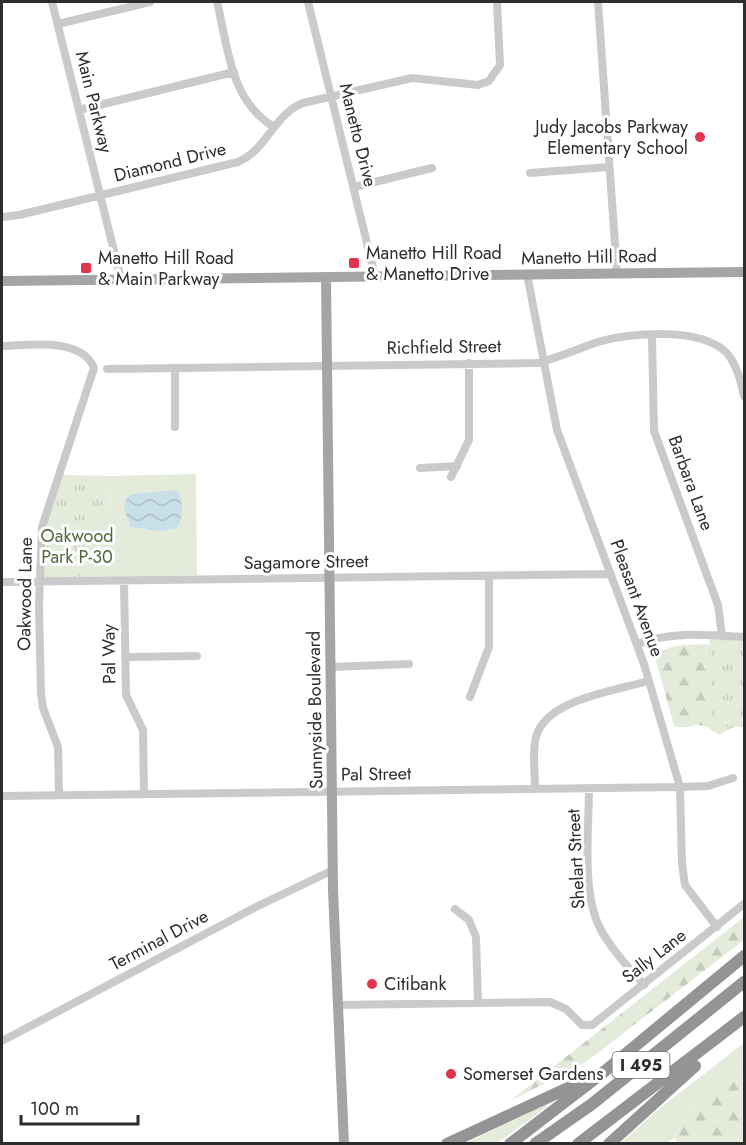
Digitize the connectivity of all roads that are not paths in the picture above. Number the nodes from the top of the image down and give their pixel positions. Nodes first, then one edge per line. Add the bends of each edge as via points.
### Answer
1 (52, 2) edge
2 (150, 2) edge
3 (217, 2) edge
4 (308, 2) edge
5 (497, 2) edge
6 (598, 2) edge
7 (58, 24) junction
8 (234, 72) junction
9 (332, 97) junction
10 (79, 110) junction
11 (274, 127) junction
12 (609, 167) junction
13 (432, 168) dead end
14 (530, 173) dead end
15 (354, 187) junction
16 (100, 196) junction
17 (2, 217) edge
18 (744, 272) edge
19 (616, 273) junction
20 (527, 274) junction
21 (375, 276) junction
22 (326, 277) junction
23 (121, 279) junction
24 (2, 282) edge
25 (652, 336) junction
26 (2, 346) edge
27 (545, 361) junction
28 (469, 363) junction
29 (326, 365) junction
30 (175, 368) junction
31 (107, 369) dead end
32 (744, 396) edge
33 (175, 427) dead end
34 (457, 466) junction
35 (420, 468) dead end
36 (451, 477) dead end
37 (611, 574) junction
38 (489, 576) junction
39 (329, 579) junction
40 (124, 581) junction
41 (2, 582) edge
42 (40, 582) junction
43 (722, 636) junction
44 (744, 637) edge
45 (637, 644) junction
46 (197, 656) dead end
47 (125, 657) junction
48 (409, 664) dead end
49 (331, 667) junction
50 (648, 681) junction
51 (470, 697) dead end
52 (733, 778) dead end
53 (680, 787) junction
54 (535, 788) junction
55 (589, 788) junction
56 (332, 792) junction
57 (144, 794) junction
58 (59, 795) junction
59 (2, 796) edge
60 (333, 870) junction
61 (744, 904) edge
62 (455, 909) dead end
63 (717, 927) junction
64 (744, 956) edge
65 (744, 982) edge
66 (644, 985) junction
67 (478, 1002) junction
68 (337, 1005) junction
69 (744, 1019) edge
70 (2, 1041) edge
71 (605, 1071) junction
72 (344, 1143) edge
73 (447, 1143) edge
74 (510, 1143) edge
75 (535, 1143) edge
76 (578, 1143) edge
77 (609, 1143) edge

1 - 7 street, Main Parkway
2 - 7 street
3 - 8 street
4 - 9 street, Manetto Drive
5 - 9 street, Diamond Drive via 500,65 489,81 478,86 412,78
6 - 12 street
7 - 10 street, Main Parkway
8 - 10 street
8 - 11 street via 249,108
9 - 11 street, Diamond Drive via 290,108
9 - 15 street, Manetto Drive
10 - 16 street, Main Parkway
11 - 16 street, Diamond Drive via 257,151 238,162
12 - 14 street
12 - 19 street
13 - 15 street
15 - 21 street, Manetto Drive
16 - 17 street, Diamond Drive
16 - 23 street, Main Parkway
18 - 19 main road, Manetto Hill Road
19 - 20 main road, Manetto Hill Road
20 - 21 main road, Manetto Hill Road
20 - 27 street, Pleasant Avenue
21 - 22 main road, Manetto Hill Road
22 - 23 main road, Manetto Hill Road
22 - 29 main road, Sunnyside Boulevard
23 - 24 main road, Manetto Hill Road
25 - 27 street, Richfield Street via 600,342
25 - 32 street, Richfield Street via 696,337 716,345 730,358
25 - 43 street, Barbara Lane via 654,431 718,605
26 - 42 street, Oakwood Lane via 75,350 92,363 95,373 44,513
27 - 28 street, Richfield Street
27 - 37 street, Pleasant Avenue via 557,430
28 - 29 street, Richfield Street
28 - 34 street via 469,441
29 - 30 street, Richfield Street
29 - 39 main road, Sunnyside Boulevard
30 - 31 street, Richfield Street
30 - 33 street
34 - 35 street
34 - 36 street
37 - 38 street, Sagamore Street
37 - 45 street, Pleasant Avenue
38 - 39 street, Sagamore Street
38 - 51 street via 489,647
39 - 40 street, Sagamore Street
39 - 49 main road, Sunnyside Boulevard
40 - 42 street, Sagamore Street
40 - 47 street, Pal Way
41 - 42 street, Sagamore Street
42 - 58 street, Oakwood Lane via 41,693 58,747
43 - 44 street
43 - 45 street via 669,637
45 - 50 street, Pleasant Avenue
46 - 47 street
47 - 57 street, Pal Way via 126,695 143,730
48 - 49 street
49 - 56 main road, Sunnyside Boulevard
50 - 53 street, Pleasant Avenue
50 - 54 street via 563,706 547,716 536,740
52 - 53 street, Pal Street via 708,786
53 - 55 street, Pal Street
53 - 63 street, Pleasant Avenue via 683,876 689,893
54 - 55 street, Pal Street
54 - 56 street, Pal Street
55 - 66 street, Shelart Street via 594,914 609,943
56 - 57 street, Pal Street
56 - 60 main road, Sunnyside Boulevard
57 - 58 street, Pal Street
58 - 59 street, Pal Street
60 - 68 main road, Sunnyside Boulevard
60 - 70 street, Terminal Drive
61 - 63 street, Sally Lane
62 - 67 street via 469,920 476,937
63 - 66 street, Sally Lane
64 - 71 highway
65 - 75 highway, I 495 via 592,1104
66 - 67 street, Sally Lane via 592,1025 582,1025 566,1009 550,1002
67 - 68 street
68 - 72 main road, Sunnyside Boulevard
69 - 76 highway, I 495
69 - 77 highway
71 - 73 highway
71 - 74 highway

